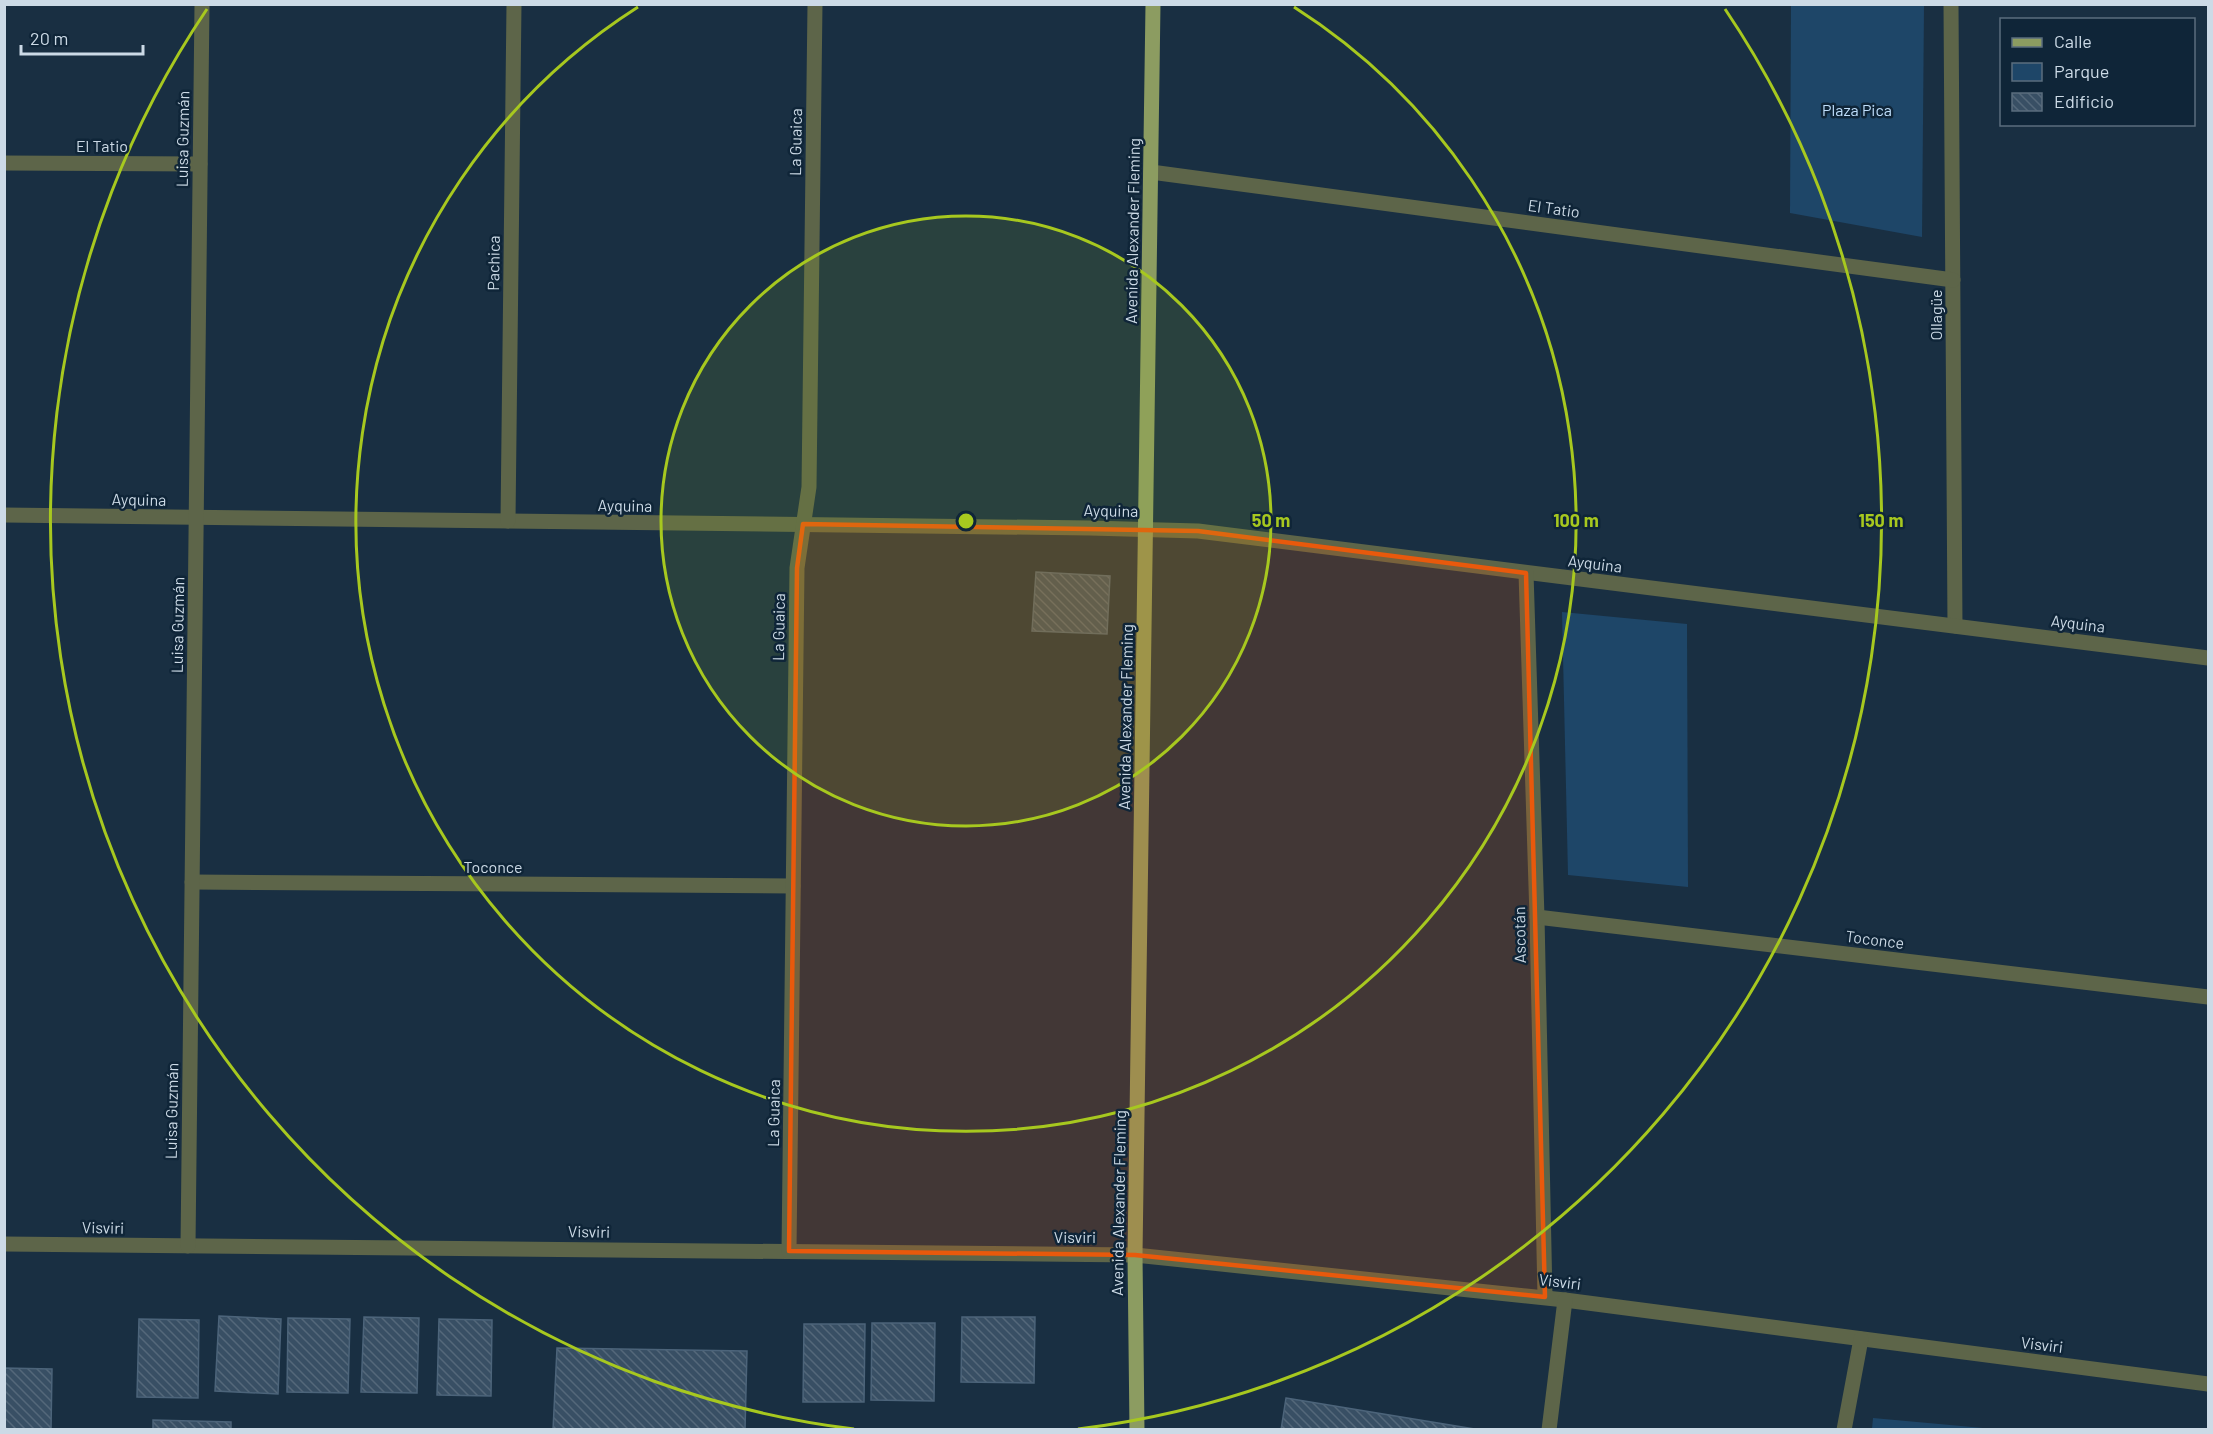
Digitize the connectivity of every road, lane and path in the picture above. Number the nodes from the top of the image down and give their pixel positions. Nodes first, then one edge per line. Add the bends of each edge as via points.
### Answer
1 (202, 4) edge
2 (514, 4) edge
3 (815, 4) edge
4 (1153, 4) edge
5 (1951, 4) edge
6 (4, 163) edge
7 (200, 164) junction
8 (1151, 172) junction
9 (1953, 280) junction
10 (4, 515) edge
11 (196, 518) junction
12 (508, 521) junction
13 (803, 524) junction
14 (1146, 529) junction
15 (1526, 573) junction
16 (1955, 626) junction
17 (2208, 658) edge
18 (192, 882) junction
19 (793, 886) junction
20 (1537, 917) junction
21 (2208, 997) edge
22 (4, 1244) edge
23 (188, 1246) junction
24 (789, 1251) junction
25 (1135, 1255) junction
26 (1545, 1297) junction
27 (1565, 1300) junction
28 (1861, 1339) junction
29 (2208, 1384) edge
30 (1137, 1430) edge
31 (1549, 1430) edge
32 (1844, 1430) edge

1 - 7 street, Luisa Guzmán
2 - 12 street, Pachica
3 - 13 street, La Guaica via 809,488
4 - 8 main road, Avenida Alexander Fleming
5 - 9 street, Ollagüe
6 - 7 street, El Tatio
7 - 11 street, Luisa Guzmán
8 - 9 street, El Tatio
8 - 14 main road, Avenida Alexander Fleming
9 - 16 street, Ollagüe
10 - 11 street, Ayquina
11 - 12 street, Ayquina
11 - 18 street, Luisa Guzmán
12 - 13 street, Ayquina
13 - 14 street, Ayquina
13 - 19 street, La Guaica via 797,568
14 - 15 street, Ayquina via 1198,531
14 - 25 main road, Avenida Alexander Fleming
15 - 16 street, Ayquina
15 - 20 street, Ascotán
16 - 17 street, Ayquina
18 - 19 street, Toconce
18 - 23 street, Luisa Guzmán
19 - 24 street, La Guaica
20 - 21 street, Toconce
20 - 26 street, Ascotán
22 - 23 street, Visviri
23 - 24 street, Visviri
24 - 25 street, Visviri
25 - 26 street, Visviri
25 - 30 main road, Avenida Alexander Fleming
26 - 27 street, Visviri
27 - 28 street, Visviri
27 - 31 street
28 - 29 street, Visviri
28 - 32 street

